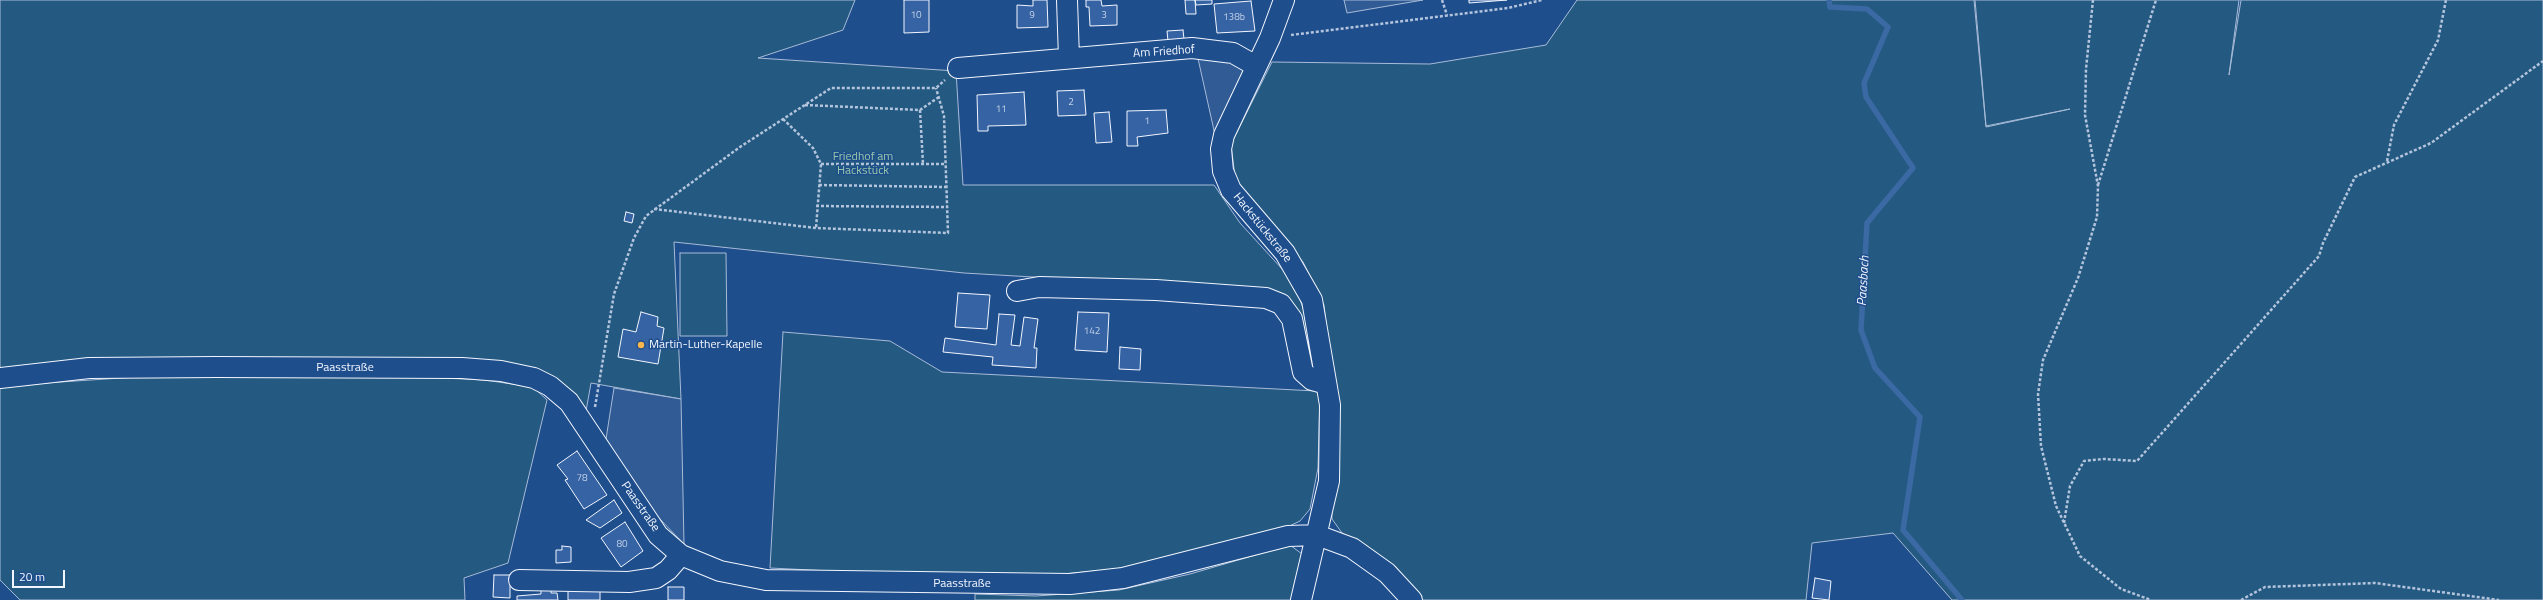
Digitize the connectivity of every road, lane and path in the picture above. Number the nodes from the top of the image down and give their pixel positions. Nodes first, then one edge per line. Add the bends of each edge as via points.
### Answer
1 (1067, 0) edge
2 (1284, 0) edge
3 (1442, 0) edge
4 (1542, 0) edge
5 (2093, 0) edge
6 (2156, 0) edge
7 (2446, 0) edge
8 (1447, 15) junction
9 (1270, 38) junction
10 (1069, 58) junction
11 (2543, 61) edge
12 (1256, 66) junction
13 (958, 68) joint
14 (936, 88) junction
15 (938, 97) junction
16 (804, 105) junction
17 (920, 110) junction
18 (783, 119) junction
19 (2387, 161) junction
20 (820, 164) junction
21 (923, 164) junction
22 (946, 164) junction
23 (820, 185) junction
24 (2098, 186) junction
25 (946, 187) junction
26 (816, 206) junction
27 (947, 208) junction
28 (654, 209) junction
29 (816, 228) junction
30 (1016, 291) dead end
31 (0, 378) edge
32 (1326, 384) junction
33 (591, 435) junction
34 (2064, 523) junction
35 (1317, 535) junction
36 (681, 555) junction
37 (519, 580) dead end
38 (1301, 600) edge
39 (1412, 600) edge
40 (2151, 600) edge
41 (2241, 600) edge
42 (2499, 600) edge

1 - 10 street
2 - 9 street, Hackstückstraße
3 - 8 path
4 - 8 path via 1508,8
5 - 24 path via 2086,69 2085,115
6 - 24 path
7 - 19 path via 2438,40 2394,125
8 - 9 path
9 - 12 street, Hackstückstraße
10 - 12 street, Am Friedhof via 1192,48 1233,53
10 - 13 street, Am Friedhof
11 - 19 path via 2431,143
12 - 32 street, Hackstückstraße via 1224,135 1223,171 1231,190 1285,253 1312,300
13 - 14 path
14 - 15 path
14 - 16 path via 831,88
15 - 17 path
15 - 22 path via 944,116
16 - 17 path
16 - 18 path
17 - 21 path
18 - 20 path via 813,148
18 - 28 path
19 - 34 path via 2355,177 2323,243 2320,256 2137,461 2084,461 2070,486
20 - 21 path
20 - 23 path
21 - 22 path
22 - 25 path
23 - 25 path
23 - 26 path
24 - 34 path via 2097,217 2078,278 2043,360 2038,394 2041,446 2056,506
25 - 27 path
26 - 27 path
26 - 29 path
27 - 29 path via 948,233
28 - 29 path
28 - 33 path via 646,216 634,238 614,294
30 - 32 street via 1039,287 1156,290 1266,298 1281,304 1292,319 1303,372 1312,380
31 - 33 street, Paasstraße via 89,368 431,368 502,371 534,378 550,386 569,402
32 - 35 street, Hackstückstraße via 1330,405 1329,481
33 - 36 street, Paasstraße via 658,535
34 - 40 path via 2080,556 2121,589
35 - 36 street, Paasstraße via 1288,536 1123,578 1070,584 766,580 720,571
35 - 38 street, Hackstückstraße
35 - 39 street, Paasstraße via 1357,552 1387,572
36 - 37 street via 668,570 656,578 629,582
41 - 42 path via 2265,586 2375,583

